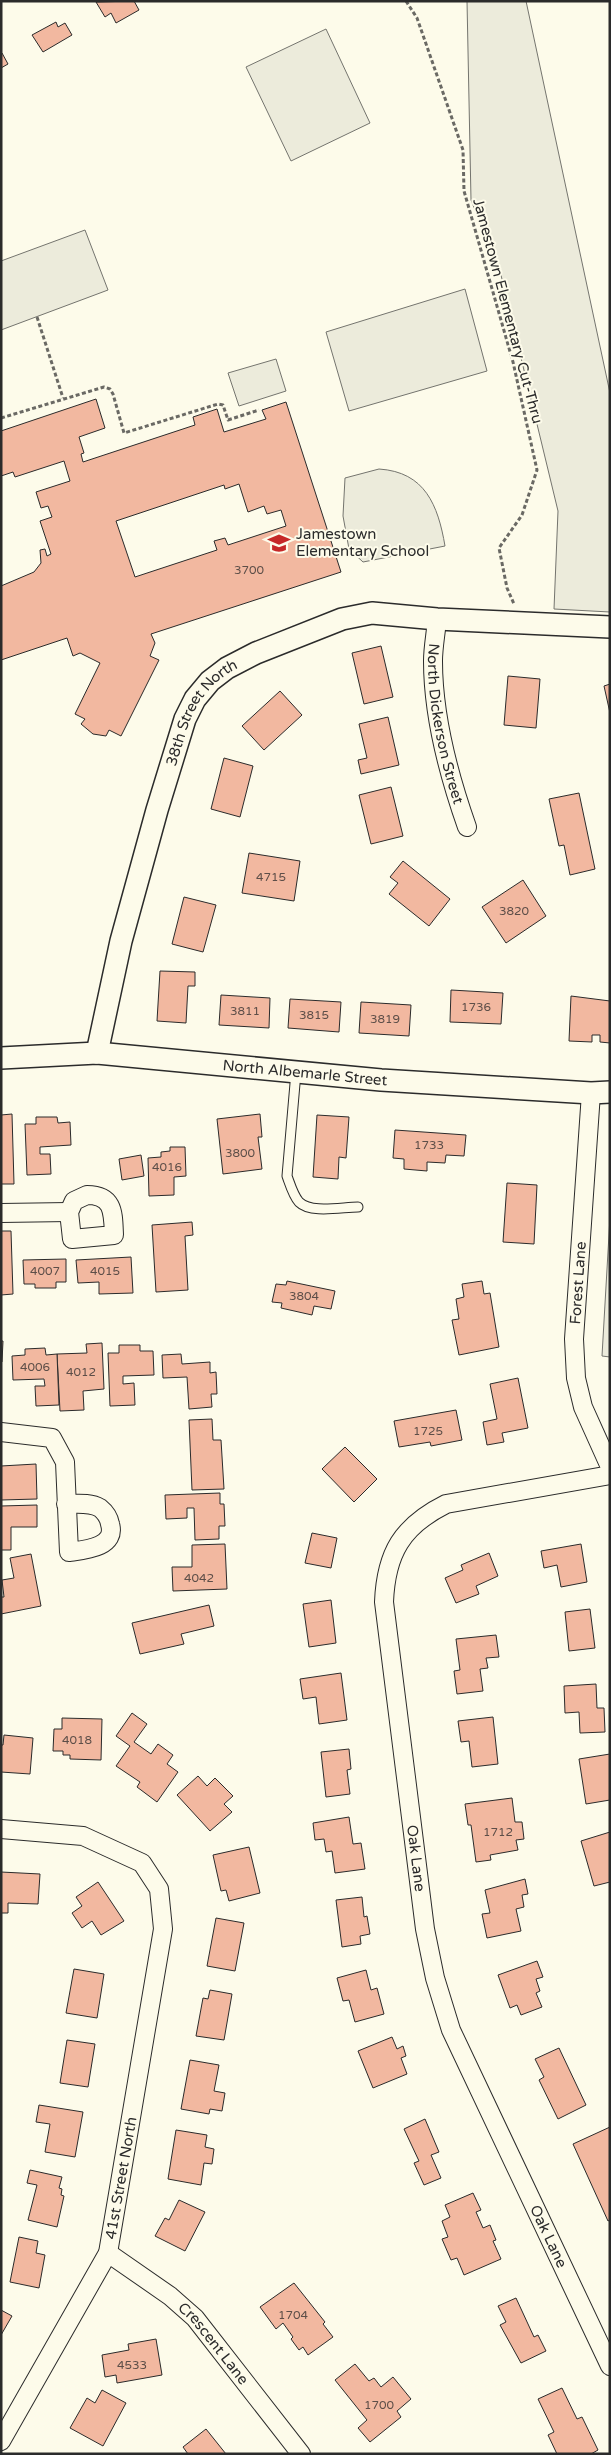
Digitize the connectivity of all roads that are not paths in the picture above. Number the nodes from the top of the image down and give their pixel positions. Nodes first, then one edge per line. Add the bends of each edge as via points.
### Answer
1 (437, 619) junction
2 (610, 627) edge
3 (467, 827) dead end
4 (97, 1053) junction
5 (1, 1058) edge
6 (296, 1072) junction
7 (600, 1092) edge
8 (358, 1207) dead end
9 (69, 1212) dead end
10 (1, 1214) edge
11 (1, 1432) edge
12 (610, 1467) edge
13 (610, 1475) edge
14 (66, 1504) dead end
15 (1, 1829) edge
16 (108, 2253) junction
17 (610, 2366) edge
18 (1, 2441) edge
19 (301, 2454) edge

1 - 2 street, 38th Street North
1 - 3 street, North Dickerson Street via 434,686 447,761
1 - 4 street, 38th Street North via 372,613 342,619 227,668 195,699 185,719 157,810 121,940
4 - 5 street, North Albemarle Street
4 - 6 street, North Albemarle Street
6 - 7 street, North Albemarle Street
6 - 8 lane via 287,1176 293,1191 299,1202 310,1208
7 - 12 street, Forest Lane via 574,1339 576,1378 582,1407
9 - 10 street
11 - 14 street via 52,1438 64,1462
13 - 17 street, Oak Lane via 446,1504 428,1513 400,1540 390,1559 384,1602 425,1929 438,1987 451,2030
15 - 16 street, 41st Street North via 83,1836 142,1863 159,1889 164,1930
16 - 18 street, 41st Street North
16 - 19 street, Crescent Lane via 170,2296 195,2318

